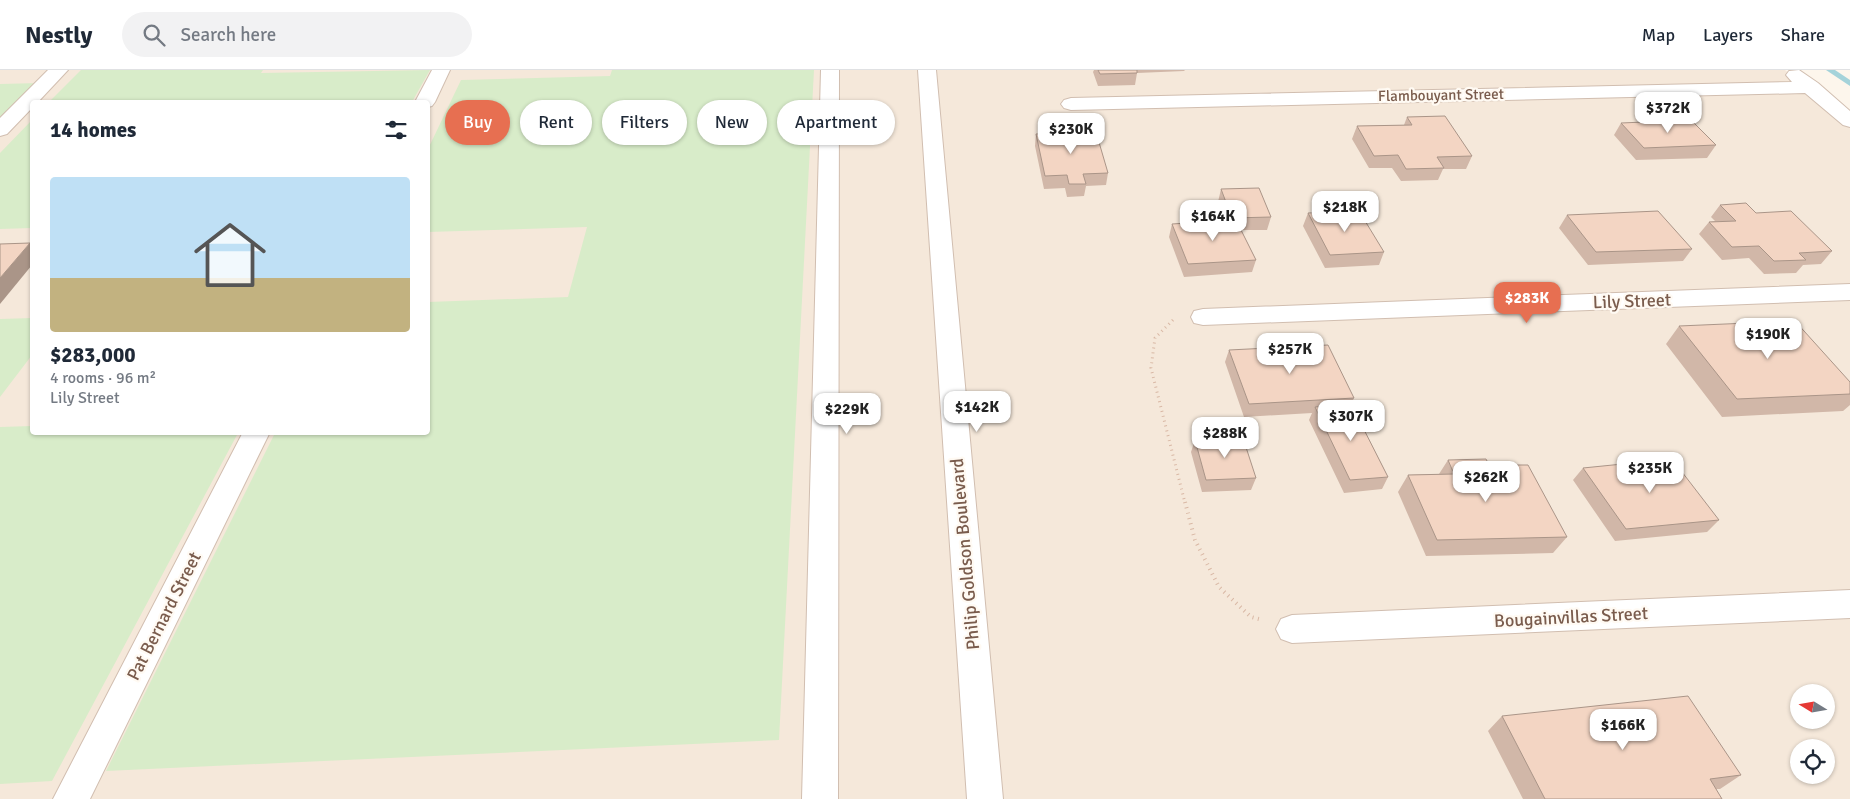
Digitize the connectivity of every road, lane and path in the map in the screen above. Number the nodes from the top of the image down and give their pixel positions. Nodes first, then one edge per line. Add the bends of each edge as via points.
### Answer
1 (59, 70) edge
2 (441, 70) edge
3 (830, 70) edge
4 (927, 70) edge
5 (1790, 70) edge
6 (1811, 87) junction
7 (426, 100) edge
8 (1072, 104) dead end
9 (1850, 121) edge
10 (0, 130) edge
11 (1850, 292) edge
12 (1203, 317) joint
13 (255, 435) edge
14 (1850, 604) edge
15 (1292, 629) joint
16 (71, 799) edge
17 (820, 799) edge
18 (985, 799) edge

1 - 10 street
2 - 7 street
3 - 17 street
4 - 18 street, Philip Goldson Boulevard
5 - 6 street
6 - 8 street, Flambouyant Street
6 - 9 street
11 - 12 street, Lily Street
12 - 15 path via 1170,320 1154,338 1151,368 1195,540 1219,587 1244,611 1251,617
13 - 16 street, Pat Bernard Street
14 - 15 street, Bougainvillas Street

